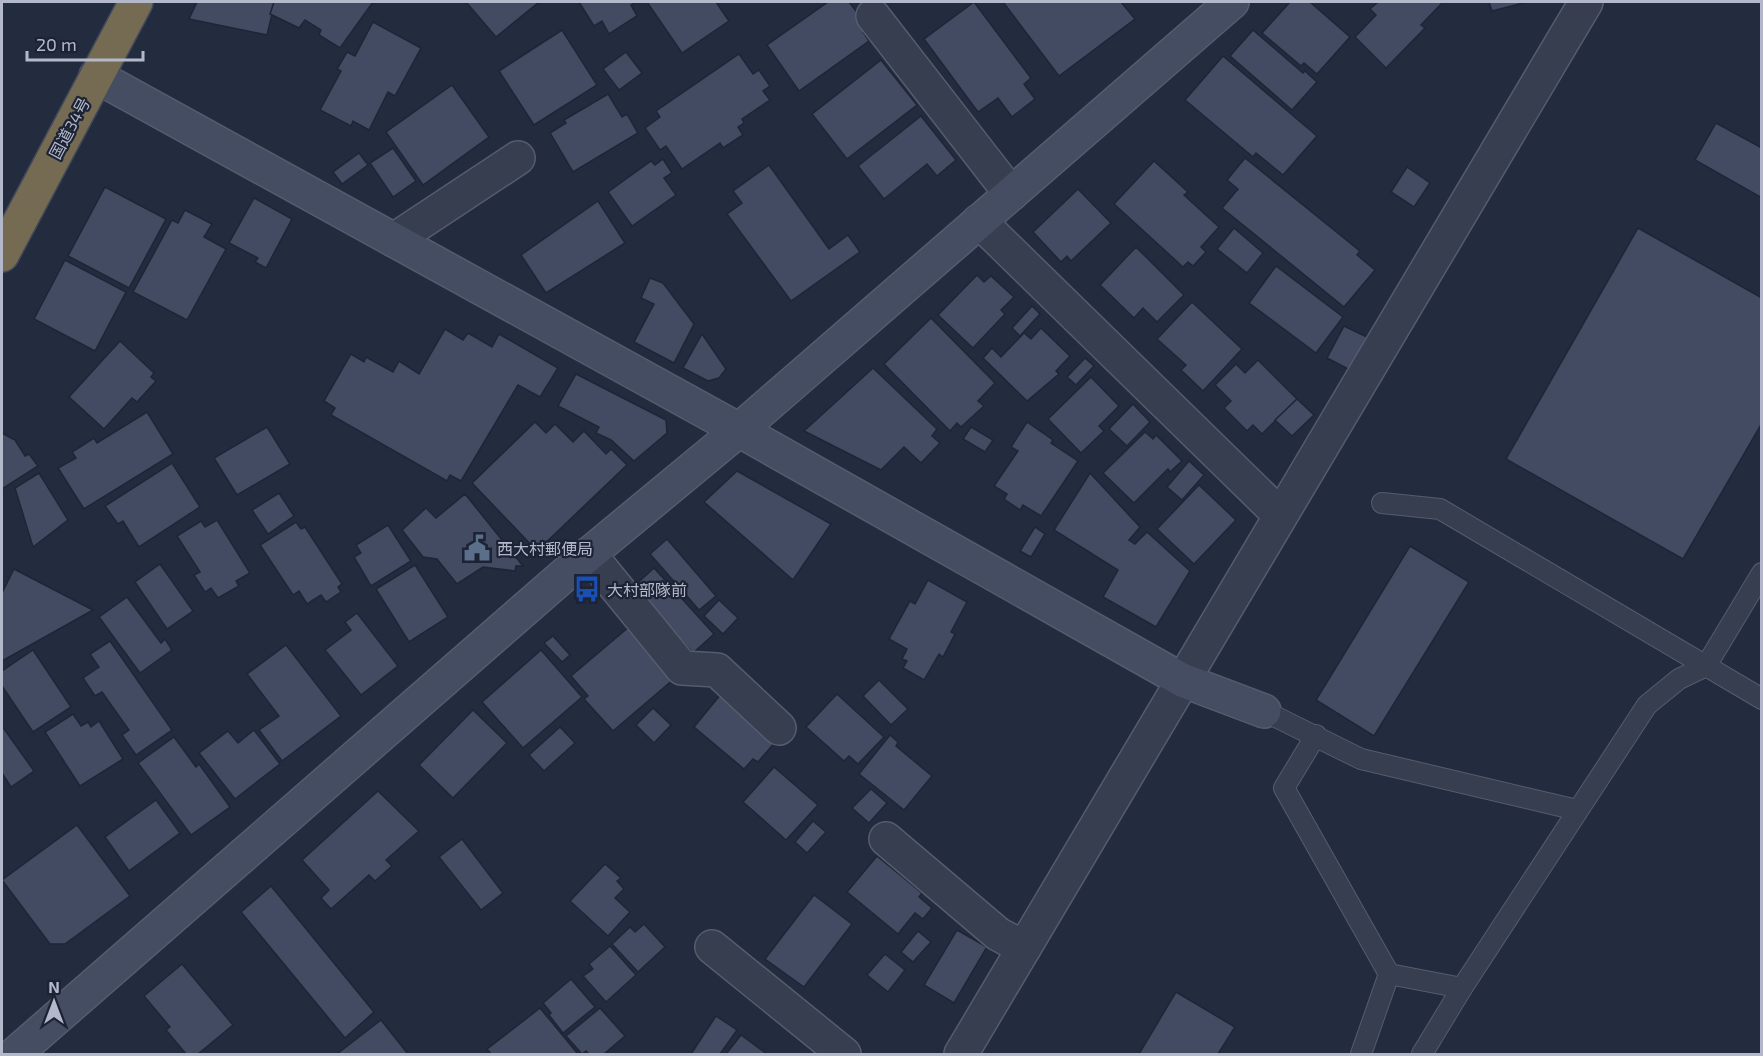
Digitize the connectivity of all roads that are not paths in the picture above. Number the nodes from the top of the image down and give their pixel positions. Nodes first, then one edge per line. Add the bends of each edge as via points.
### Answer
1 (136, 2) edge
2 (1232, 2) edge
3 (1586, 2) edge
4 (873, 16) dead end
5 (96, 76) junction
6 (518, 158) dead end
7 (1011, 194) junction
8 (979, 221) junction
9 (394, 240) junction
10 (2, 255) edge
11 (739, 430) junction
12 (1382, 503) dead end
13 (1280, 515) junction
14 (589, 554) junction
15 (1761, 573) edge
16 (1706, 666) junction
17 (1182, 680) junction
18 (1761, 699) edge
19 (1264, 711) joint
20 (779, 728) dead end
21 (1316, 735) junction
22 (1577, 810) junction
23 (886, 839) dead end
24 (712, 947) dead end
25 (1024, 948) junction
26 (1389, 974) junction
27 (1462, 988) junction
28 (2, 1045) edge
29 (15, 1054) edge
30 (844, 1054) edge
31 (961, 1054) edge
32 (1361, 1054) edge
33 (1422, 1054) edge

1 - 5 highway, 国道34号
2 - 7 street
3 - 13 street
4 - 7 street
5 - 9 street
5 - 10 highway, 国道34号
6 - 9 street
7 - 8 street
8 - 11 street
8 - 13 street
9 - 11 street
11 - 14 street
11 - 17 street
12 - 16 lane via 1440,509
13 - 17 street
14 - 20 street via 682,668 717,669
14 - 29 street
15 - 16 lane
16 - 18 lane
16 - 22 lane via 1679,679 1647,705
17 - 19 street
17 - 25 street
19 - 21 lane
21 - 22 lane via 1361,759
21 - 26 lane via 1284,788
22 - 27 lane
23 - 25 street via 998,934
24 - 30 street
25 - 31 street
26 - 27 lane
26 - 32 lane
27 - 33 lane
28 - 29 street

